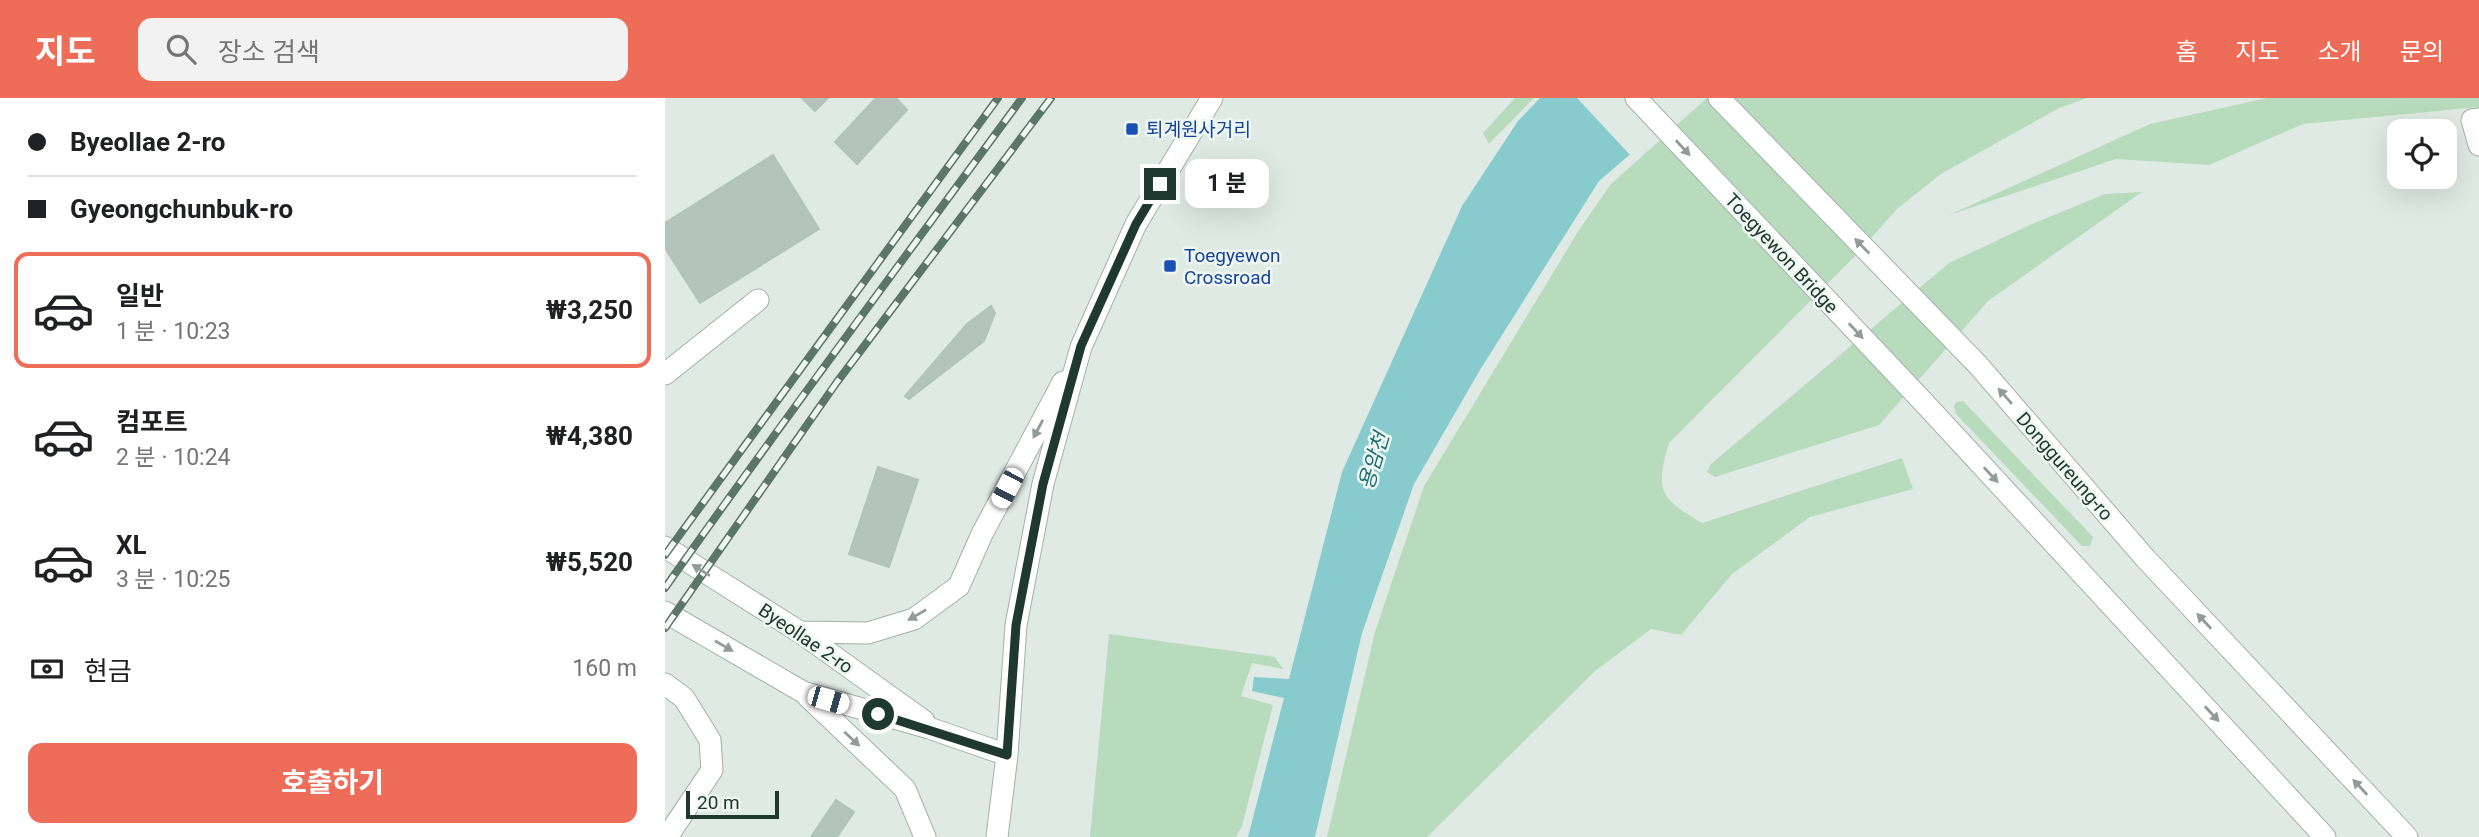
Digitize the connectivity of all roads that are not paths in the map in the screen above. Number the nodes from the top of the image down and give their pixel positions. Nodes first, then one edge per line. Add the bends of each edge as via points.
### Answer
1 (1212, 98) edge
2 (1636, 98) edge
3 (1719, 98) edge
4 (2479, 119) edge
5 (2479, 145) edge
6 (758, 300) dead end
7 (1081, 346) junction
8 (665, 374) edge
9 (665, 547) edge
10 (665, 612) edge
11 (800, 632) junction
12 (665, 684) edge
13 (803, 692) junction
14 (943, 733) junction
15 (1007, 755) junction
16 (667, 837) edge
17 (925, 837) edge
18 (997, 837) edge
19 (2325, 837) edge
20 (2407, 837) edge

1 - 7 street via 1136,224
2 -> 19 street, Toegyewon Bridge
20 -> 3 street, Donggureung-ro via 2145,558 1978,365
4 - 5 street via 2472,120
6 - 8 street
7 -> 11 street via 958,586 914,619 868,633
7 - 15 street via 1043,484 1016,625
11 -> 9 street, Byeollae 2-ro
10 -> 13 street, Byeollae 2-ro
11 - 14 street, Byeollae 2-ro
12 - 16 street via 684,698 710,740 712,770
13 - 14 street, Byeollae 2-ro
13 -> 17 street via 905,789
14 - 15 street, Byeollae 2-ro
15 - 18 street

